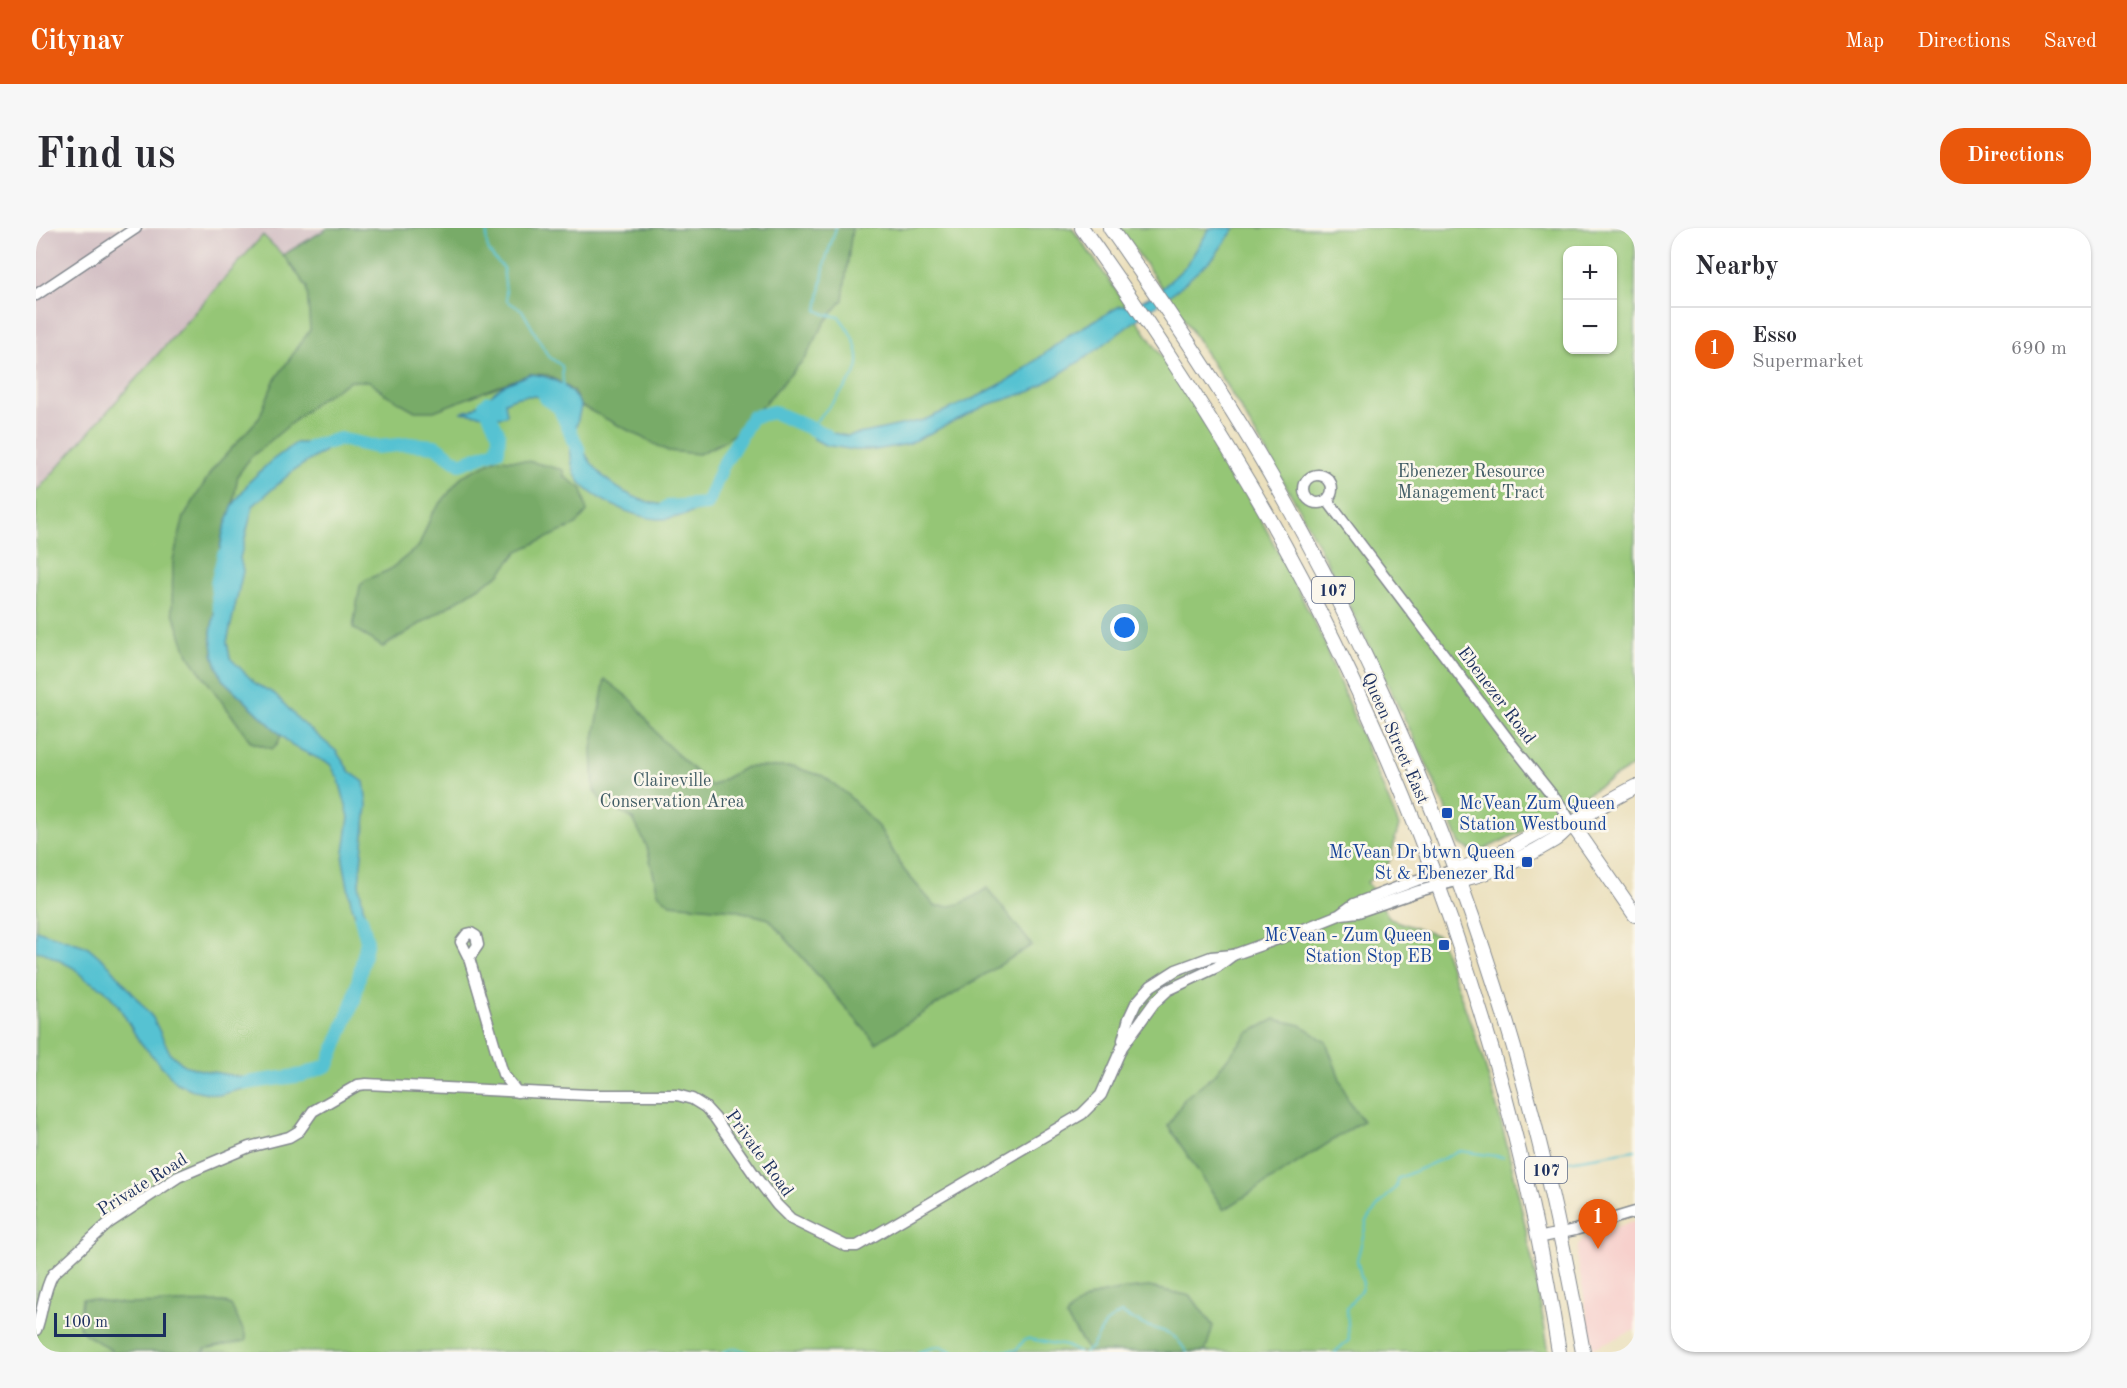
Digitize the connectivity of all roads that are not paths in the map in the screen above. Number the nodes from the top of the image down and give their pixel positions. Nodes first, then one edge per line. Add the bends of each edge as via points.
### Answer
1 (136, 228) edge
2 (1082, 228) edge
3 (1110, 228) edge
4 (36, 295) edge
5 (1327, 500) dead end
6 (1635, 787) edge
7 (1572, 824) junction
8 (1458, 875) junction
9 (1435, 881) junction
10 (1635, 915) edge
11 (469, 958) dead end
12 (517, 1092) junction
13 (1635, 1212) edge
14 (1560, 1233) junction
15 (1538, 1238) junction
16 (36, 1330) edge
17 (1559, 1352) edge
18 (1583, 1352) edge

1 - 4 street
2 - 9 main road, Queen Street East / 107 via 1160,340 1268,516 1377,736
3 - 8 main road, Queen Street East / 107 via 1179,327 1258,453 1331,586 1396,723
5 - 7 street, Ebenezer Road
6 - 7 main road
7 - 8 main road via 1548,827
7 - 10 main road, Ebenezer Road
8 - 9 street, Private Road
8 - 14 main road, Queen Street East / 107 via 1531,1108
9 - 12 street, Private Road via 1354,904 1339,915 1289,935 1176,970 1150,986 1128,1018 1122,1047 1101,1095 1082,1114 856,1246 846,1246 791,1220 715,1118 692,1099 677,1095
9 - 15 main road, Queen Street East / 107 via 1495,1065
11 - 12 street via 504,1074
12 - 16 street, Private Road via 358,1085 313,1111 299,1131 289,1137 249,1146 209,1162 178,1177 110,1222 53,1274
13 - 14 street
14 - 15 street
14 - 18 main road, 107
15 - 17 main road, Queen Street East / 107

